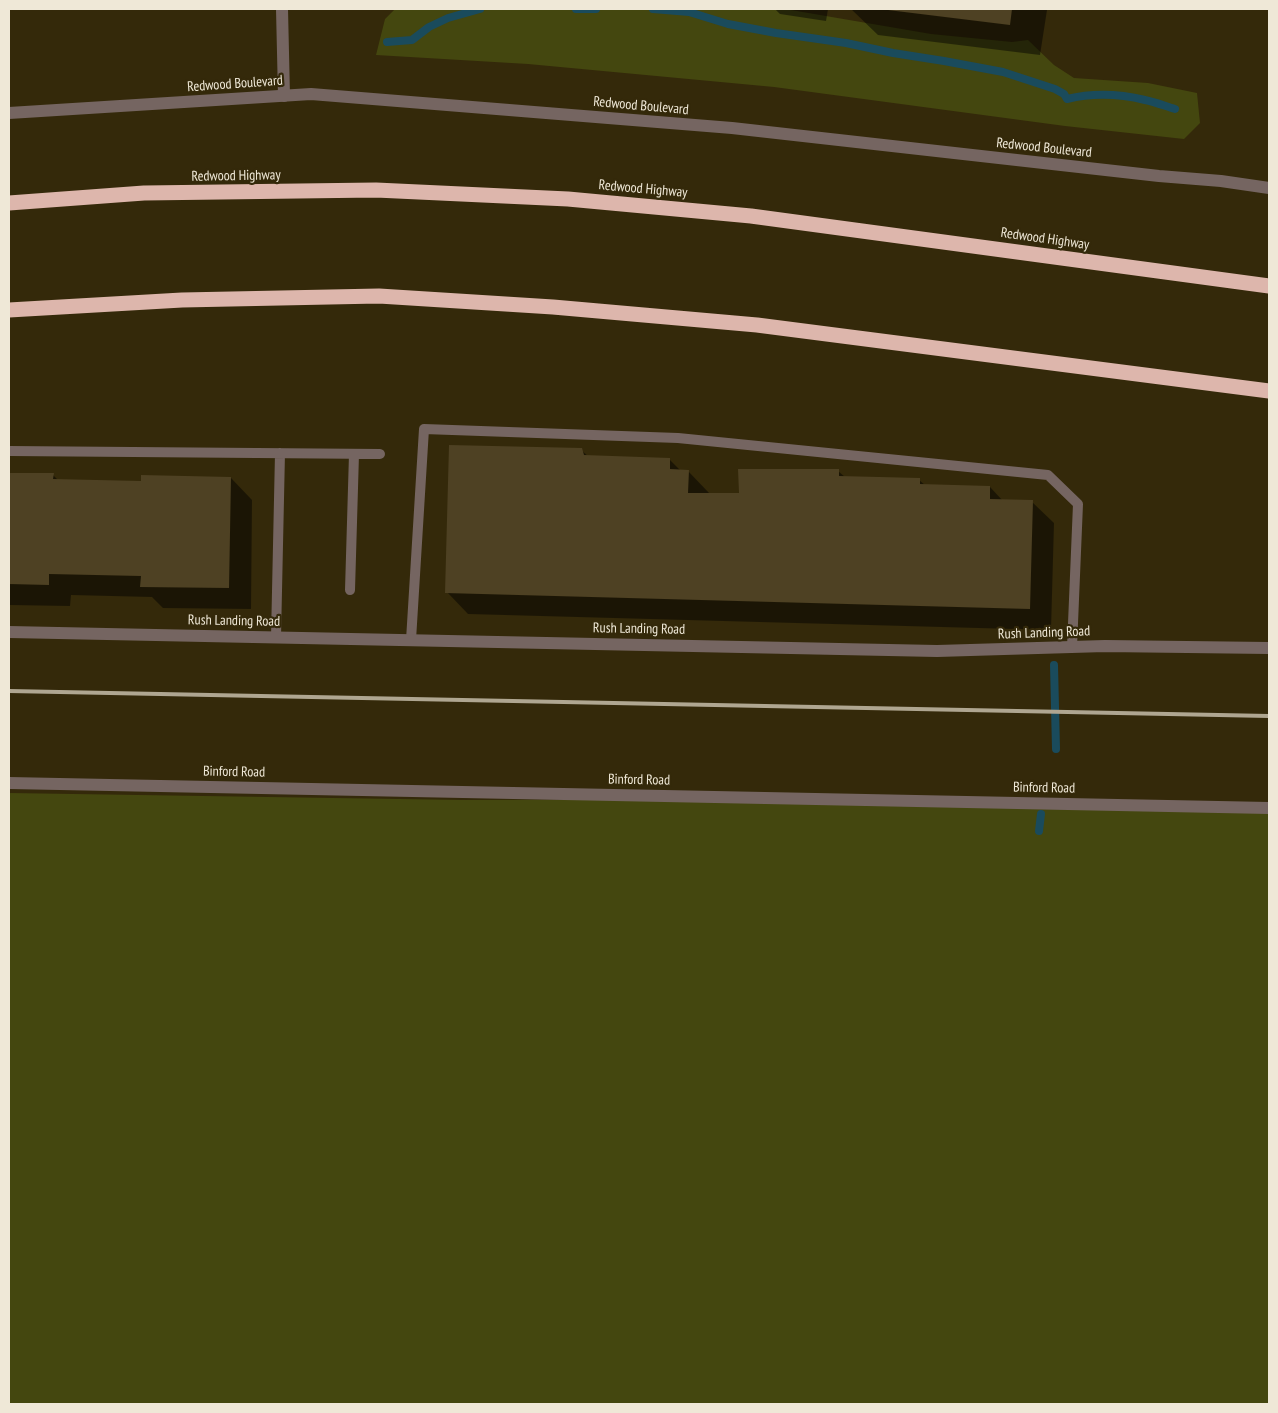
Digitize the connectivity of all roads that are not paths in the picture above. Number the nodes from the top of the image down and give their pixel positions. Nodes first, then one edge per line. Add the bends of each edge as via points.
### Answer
1 (282, 9) edge
2 (284, 96) junction
3 (9, 113) edge
4 (1269, 188) edge
5 (9, 203) edge
6 (1269, 286) edge
7 (9, 310) edge
8 (1269, 391) edge
9 (9, 451) edge
10 (280, 453) junction
11 (354, 454) junction
12 (380, 454) dead end
13 (350, 590) dead end
14 (9, 632) edge
15 (276, 637) junction
16 (411, 640) junction
17 (1072, 647) junction
18 (1269, 648) edge
19 (9, 782) edge
20 (1269, 808) edge

1 - 2 street
2 - 3 street, Redwood Boulevard
2 - 4 street, Redwood Boulevard via 311,94 732,128
5 - 6 highway, Redwood Highway via 144,193 376,190 568,199 751,216
7 - 8 highway via 182,300 379,296 757,325
9 - 10 lane
10 - 11 lane
10 - 15 lane
11 - 12 lane
11 - 13 lane
14 - 15 street, Rush Landing Road
15 - 16 street, Rush Landing Road
16 - 17 street, Rush Landing Road via 938,651
16 - 17 lane via 424,430 678,438 1048,475 1078,504
17 - 18 street, Rush Landing Road
19 - 20 street, Binford Road

